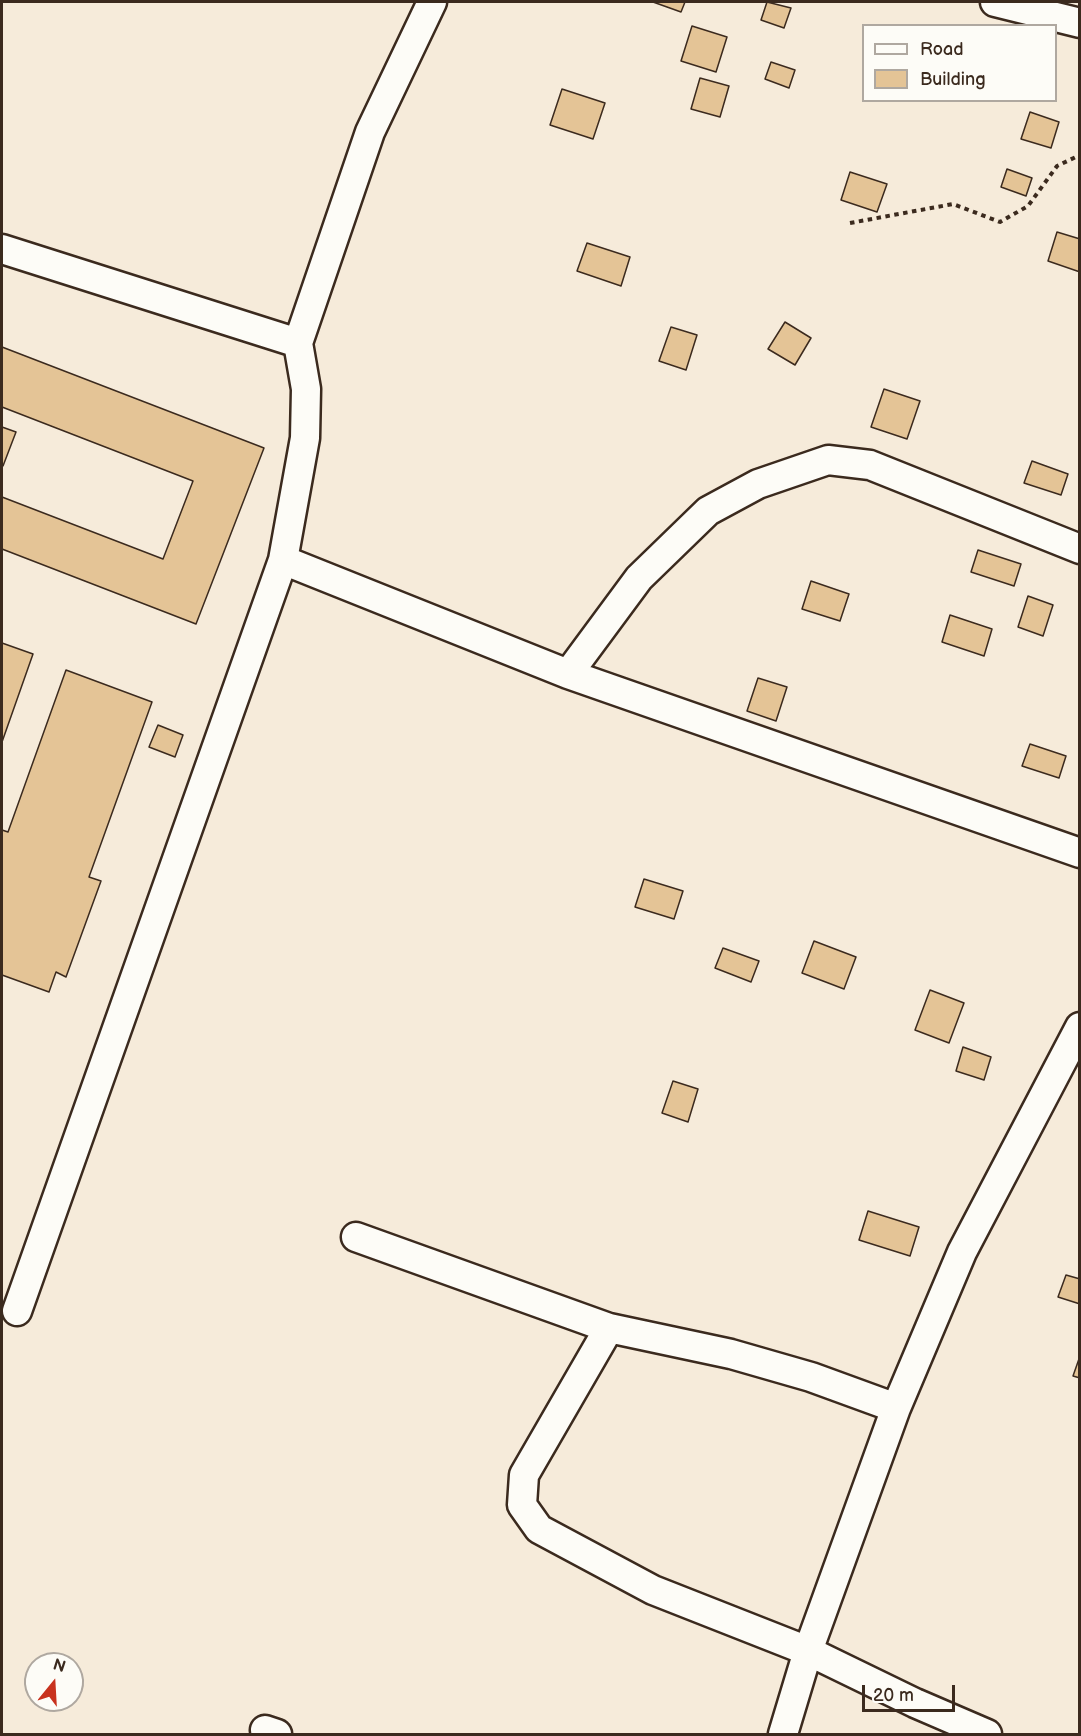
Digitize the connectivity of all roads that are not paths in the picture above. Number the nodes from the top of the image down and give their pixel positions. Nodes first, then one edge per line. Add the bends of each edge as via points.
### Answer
1 (432, 2) edge
2 (995, 2) edge
3 (1080, 23) edge
4 (2, 249) edge
5 (298, 343) junction
6 (1080, 549) edge
7 (283, 560) junction
8 (568, 674) junction
9 (1080, 853) edge
10 (1080, 1028) edge
11 (356, 1237) dead end
12 (17, 1311) dead end
13 (609, 1328) junction
14 (896, 1408) junction
15 (808, 1651) junction
16 (783, 1734) edge
17 (987, 1734) edge

1 - 5 street via 370,132
2 - 3 street
4 - 5 street
5 - 7 street via 306,389 305,438
6 - 8 street via 870,465 828,460 758,484 708,511 639,578
7 - 8 street
7 - 12 street
8 - 9 street
10 - 14 street via 962,1252
11 - 13 street
13 - 14 street via 731,1354 811,1377
13 - 15 street via 524,1475 522,1505 539,1529 653,1590
14 - 15 street
15 - 16 street
15 - 17 street

